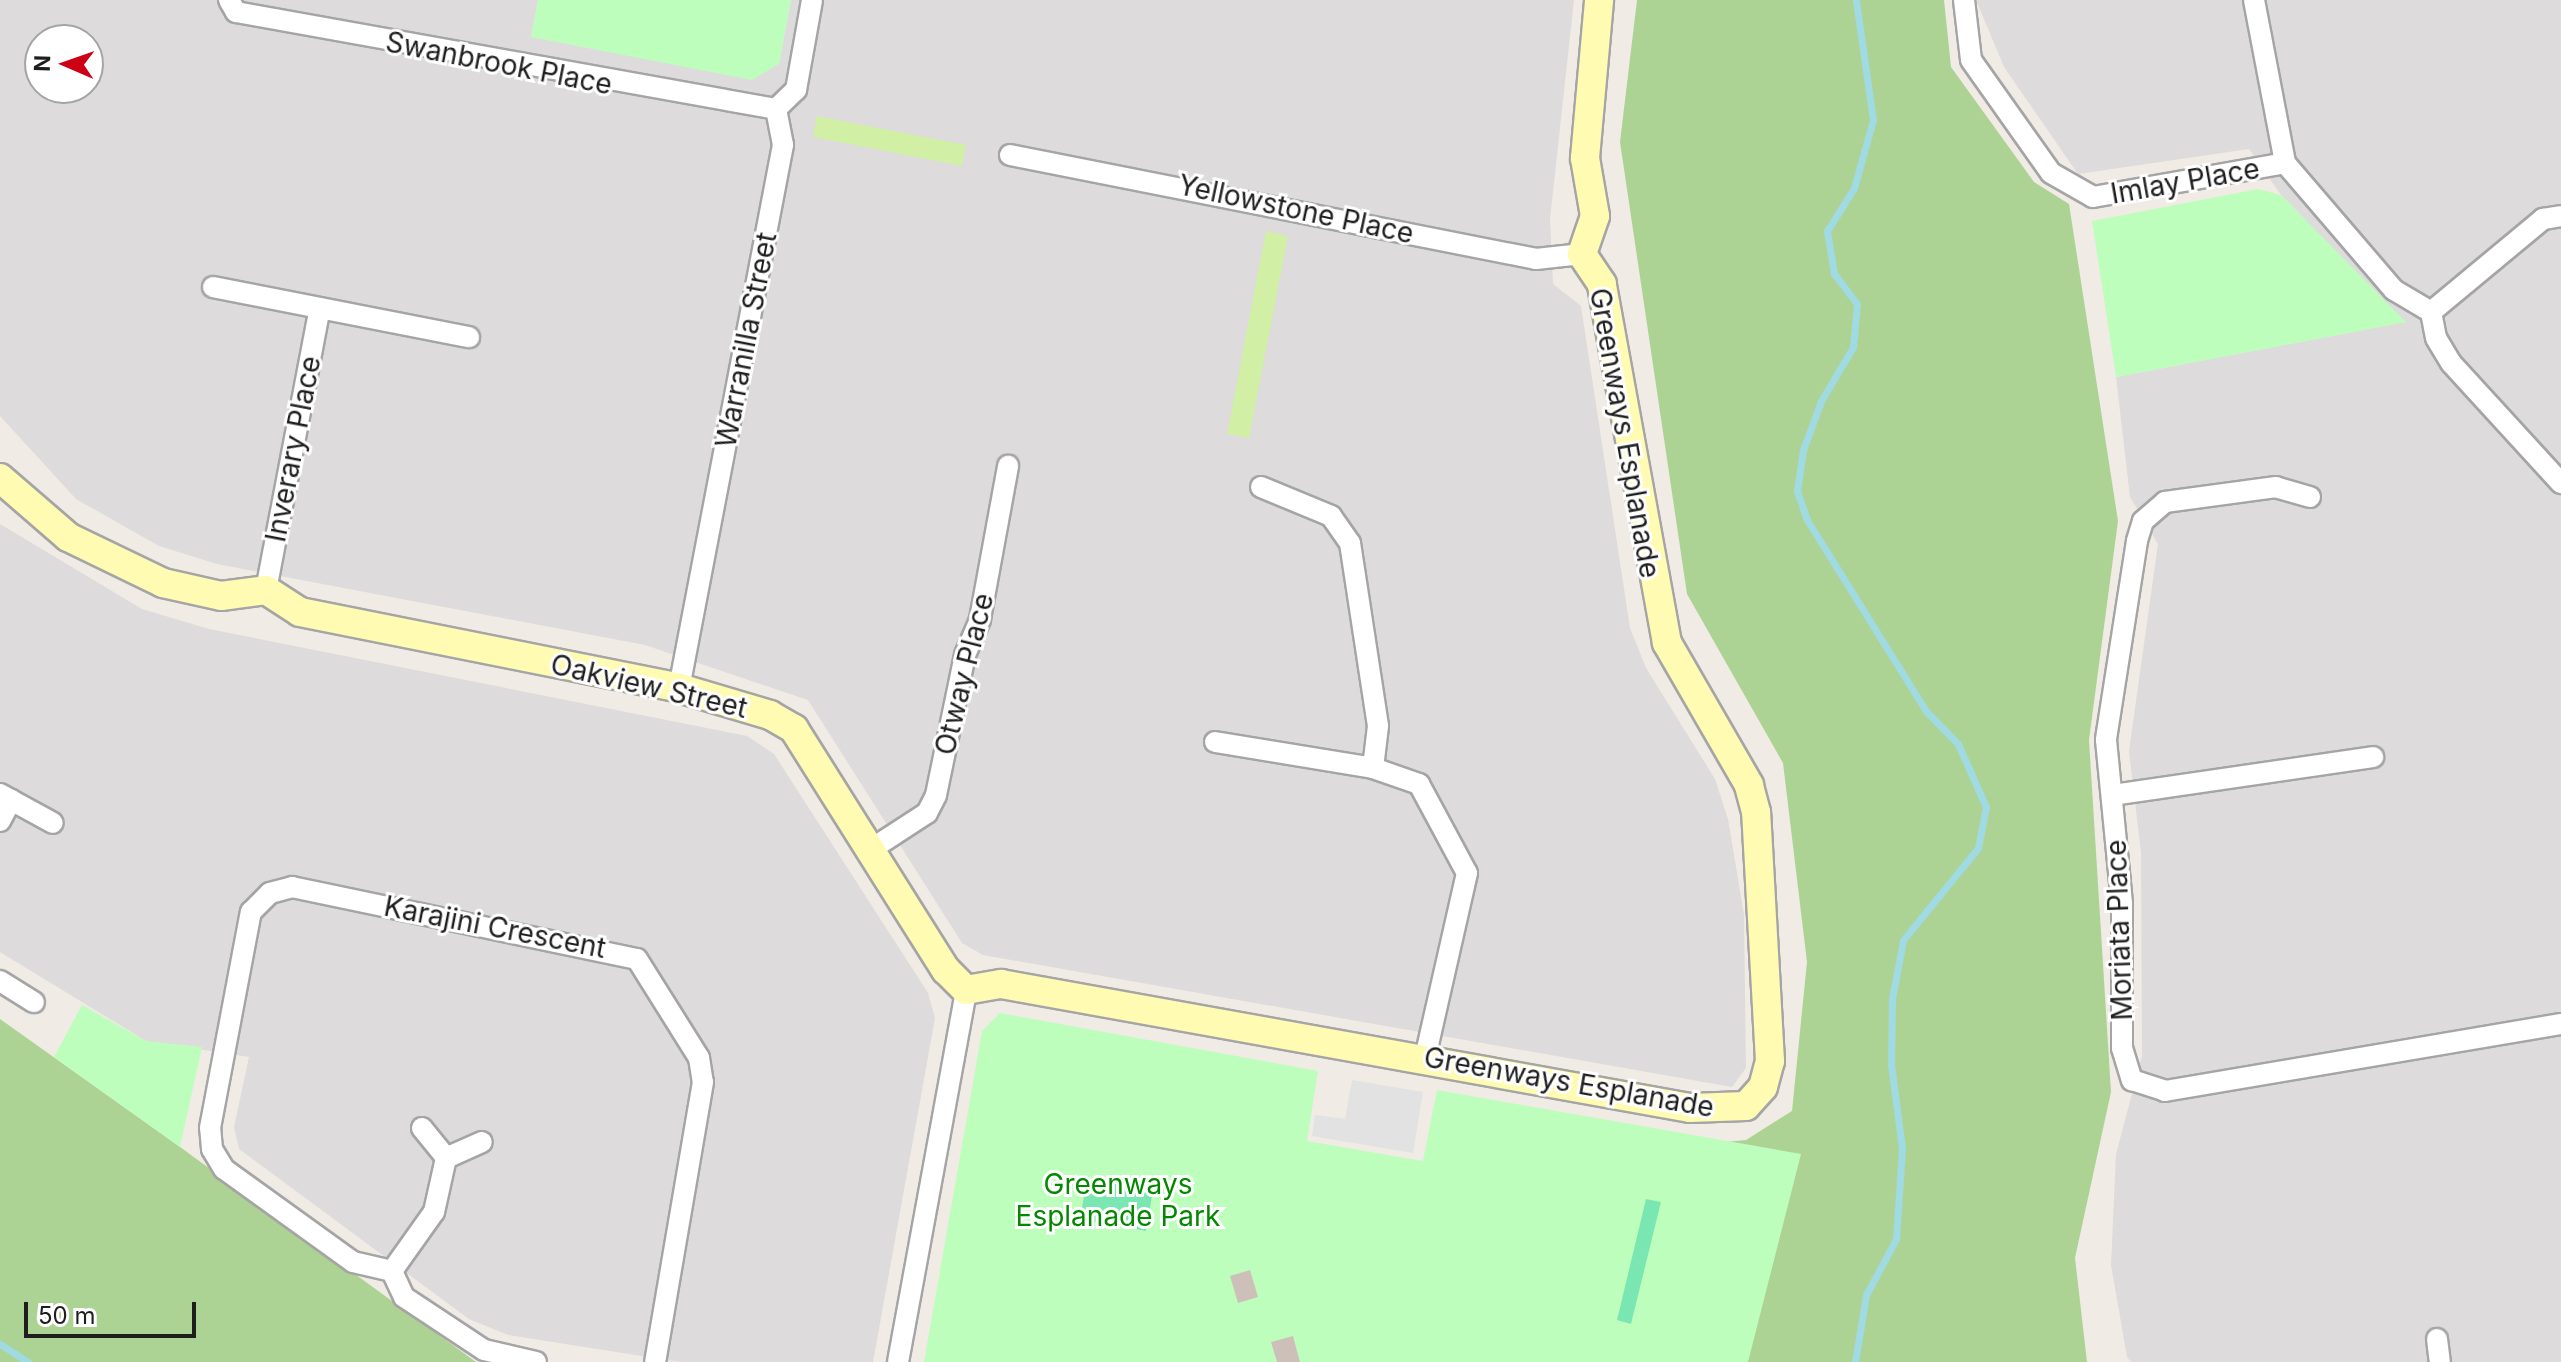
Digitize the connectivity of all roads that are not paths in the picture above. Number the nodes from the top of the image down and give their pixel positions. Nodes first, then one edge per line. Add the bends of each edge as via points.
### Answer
1 (229, 0) edge
2 (812, 0) edge
3 (1599, 0) edge
4 (1964, 0) edge
5 (2254, 0) edge
6 (776, 109) junction
7 (1010, 155) dead end
8 (2285, 163) junction
9 (2561, 216) edge
10 (1582, 254) junction
11 (213, 287) dead end
12 (320, 308) junction
13 (2431, 312) junction
14 (469, 337) dead end
15 (1008, 466) dead end
16 (0, 478) edge
17 (2561, 483) edge
18 (1261, 487) dead end
19 (2310, 497) dead end
20 (266, 590) junction
21 (679, 688) junction
22 (1215, 742) dead end
23 (2373, 757) dead end
24 (1373, 768) junction
25 (2113, 795) junction
26 (5, 797) edge
27 (0, 821) edge
28 (53, 823) dead end
29 (870, 850) junction
30 (0, 981) edge
31 (966, 990) junction
32 (34, 1002) dead end
33 (2561, 1024) edge
34 (1425, 1058) junction
35 (422, 1128) dead end
36 (482, 1142) dead end
37 (446, 1158) junction
38 (392, 1271) junction
39 (2437, 1339) dead end
40 (536, 1362) edge
41 (655, 1362) edge
42 (898, 1362) edge
43 (2440, 1362) edge

1 - 6 street, Swanbrook Place via 236,12 251,15
2 - 6 street via 796,90
3 - 10 street, Greenways Esplanade via 1585,158 1595,216
4 - 8 street, Imlay Place via 1971,60 2051,173 2093,197
5 - 8 street
6 - 21 street, Warranilla Street via 783,145
7 - 10 street, Yellowstone Place via 1536,259
8 - 13 street via 2394,290
9 - 13 street via 2543,219
10 - 34 street, Greenways Esplanade via 1602,284 1667,643 1749,785 1756,812 1770,1061 1755,1097 1746,1106 1727,1109
11 - 12 street
12 - 14 street
12 - 20 street, Inverary Place
13 - 17 street via 2436,338 2451,363
15 - 29 street, Otway Place via 980,619 965,655 936,795 927,813
16 - 20 street via 68,537 115,564 221,596
18 - 24 street via 1331,516 1350,543 1378,726
19 - 25 street, Moriata Place via 2276,487 2165,502 2143,521 2106,740
20 - 21 street, Oakview Street via 300,612
21 - 29 street, Oakview Street via 770,715 794,729
22 - 24 street
23 - 25 street
24 - 34 street via 1419,784 1467,873
25 - 33 street, Moriata Place via 2122,903 2122,1048 2132,1080 2165,1091
26 - 27 street
26 - 28 street
29 - 31 street, Oakview Street via 946,970
30 - 32 street
31 - 34 street, Greenways Esplanade via 1001,984
31 - 42 street
35 - 37 street
36 - 37 street
37 - 38 street via 434,1212
38 - 40 street via 404,1297 484,1350
38 - 41 street, Karajini Crescent via 353,1262 224,1169 212,1149 210,1128 251,912 270,893 292,887 637,959 699,1058 703,1082
39 - 43 street

